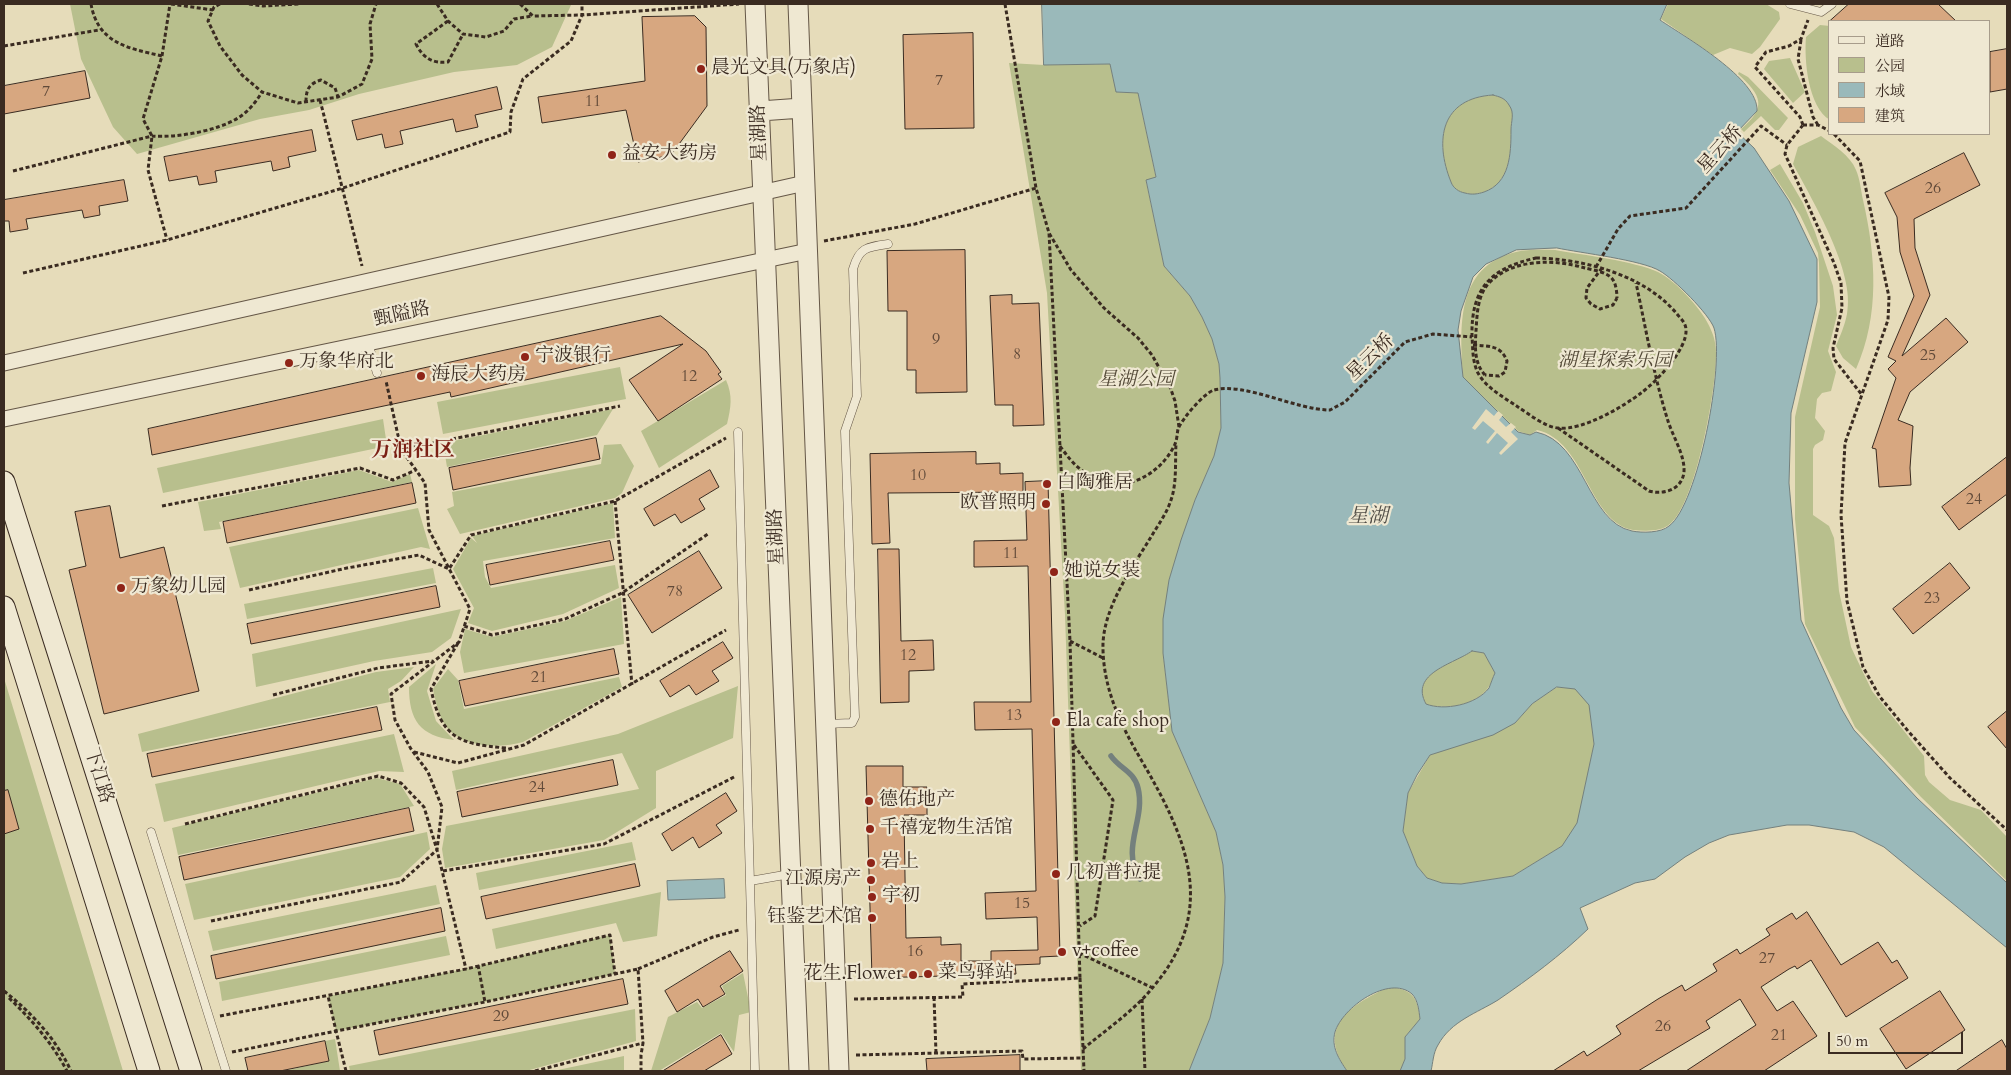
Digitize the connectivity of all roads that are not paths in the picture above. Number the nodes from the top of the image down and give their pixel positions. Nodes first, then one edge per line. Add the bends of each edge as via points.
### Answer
1 (755, 4) edge
2 (798, 4) edge
3 (1790, 4) edge
4 (1832, 4) edge
5 (802, 108) junction
6 (760, 112) junction
7 (805, 183) junction
8 (763, 192) junction
9 (888, 244) dead end
10 (814, 246) junction
11 (766, 260) junction
12 (368, 343) junction
13 (4, 363) edge
14 (377, 373) dead end
15 (4, 419) edge
16 (738, 432) road end
17 (4, 482) edge
18 (4, 607) edge
19 (825, 724) junction
20 (151, 832) dead end
21 (791, 874) junction
22 (750, 881) junction
23 (149, 1071) edge
24 (190, 1071) edge
25 (226, 1071) edge
26 (755, 1071) edge
27 (799, 1071) edge
28 (838, 1071) edge

1 - 6 street, 星湖路
2 - 5 street
3 - 4 lane via 1821,12
5 - 6 street
5 - 7 street
6 - 8 street, 星湖路
7 - 8 street
7 - 10 street
8 - 11 street, 星湖路
8 - 13 street
9 - 19 lane via 871,246 860,252 853,269 857,396 845,431 855,717 852,723
10 - 11 street, 甄隘路
10 - 19 street
11 - 12 street, 甄隘路
11 - 21 street, 星湖路
12 - 14 lane
12 - 15 street, 甄隘路
16 - 22 lane
17 - 24 main road, 下江路
18 - 23 main road, 下江路
19 - 28 street
20 - 25 lane
21 - 22 lane
21 - 27 street, 星湖路
22 - 26 lane

